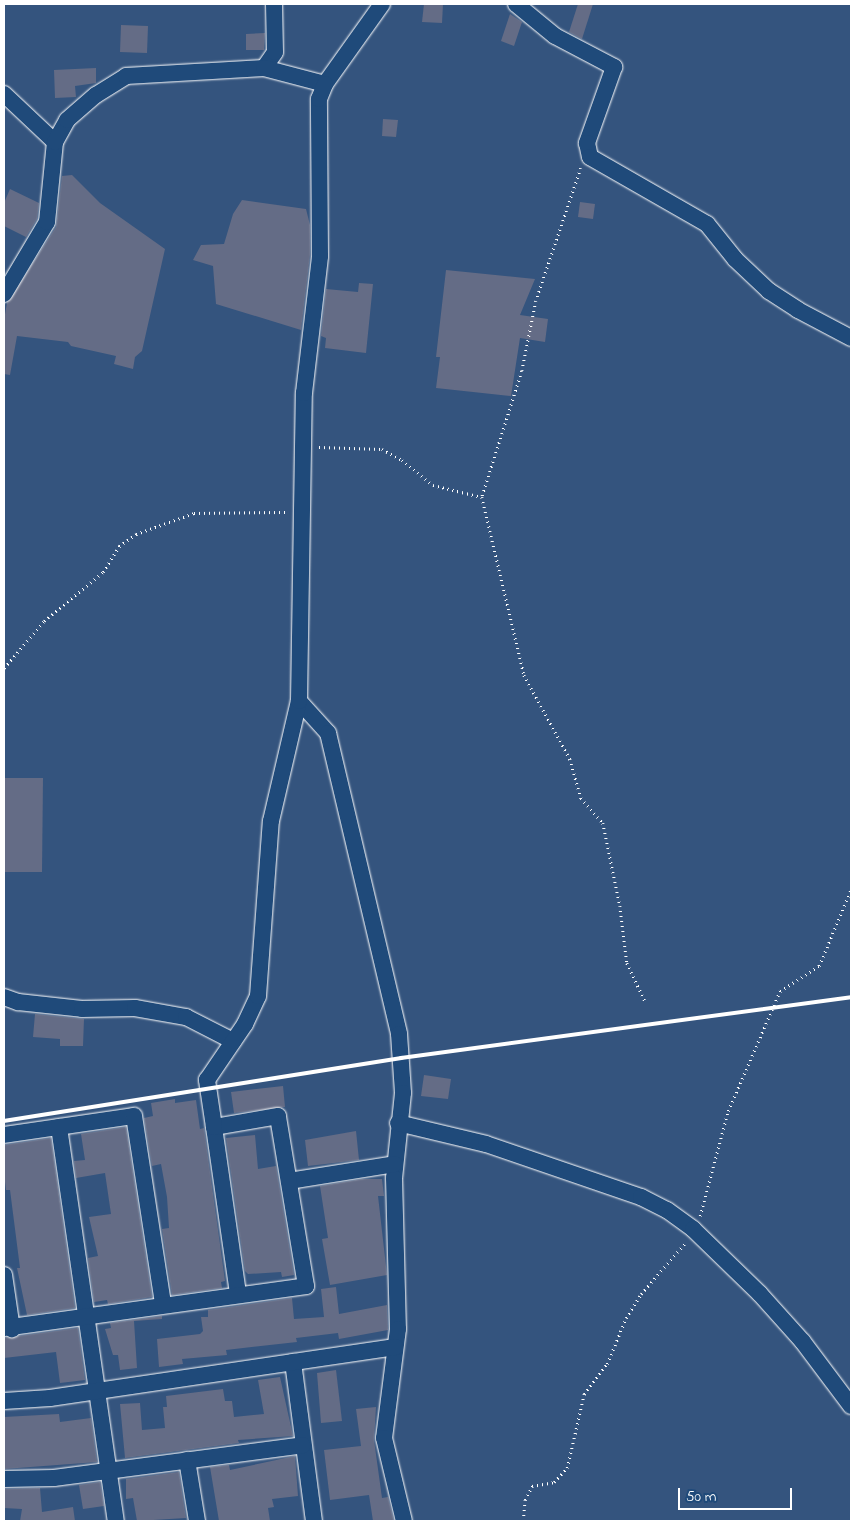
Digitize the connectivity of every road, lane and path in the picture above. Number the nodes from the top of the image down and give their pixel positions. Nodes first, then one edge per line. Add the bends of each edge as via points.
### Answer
1 (274, 4) edge
2 (382, 4) edge
3 (516, 4) edge
4 (264, 68) junction
5 (325, 84) junction
6 (4, 94) edge
7 (55, 142) junction
8 (587, 150) junction
9 (4, 294) edge
10 (851, 338) edge
11 (302, 446) junction
12 (482, 497) junction
13 (300, 512) junction
14 (4, 668) edge
15 (299, 701) junction
16 (851, 889) edge
17 (4, 997) edge
18 (646, 1003) dead end
19 (233, 1041) junction
20 (398, 1123) junction
21 (59, 1127) junction
22 (214, 1127) junction
23 (4, 1135) edge
24 (395, 1164) junction
25 (289, 1181) junction
26 (693, 1229) junction
27 (4, 1274) edge
28 (238, 1293) junction
29 (163, 1304) junction
30 (86, 1317) junction
31 (8, 1328) edge
32 (395, 1347) junction
33 (293, 1362) junction
34 (97, 1392) junction
35 (4, 1401) edge
36 (851, 1406) edge
37 (303, 1445) junction
38 (187, 1460) junction
39 (109, 1471) junction
40 (4, 1479) edge
41 (116, 1521) edge
42 (197, 1521) edge
43 (314, 1521) edge
44 (404, 1521) edge
45 (524, 1521) edge

1 - 4 street via 275,52
2 - 5 street
3 - 8 street via 555,36 614,67
4 - 5 street
4 - 7 street via 126,76 96,95 67,120
5 - 11 street via 319,99 320,256 304,393
6 - 7 street
7 - 9 street via 47,222
8 - 10 street via 599,165 707,224 735,259 769,290 798,310
8 - 12 path via 536,301 522,371
11 - 12 path via 382,449 402,460 433,485
11 - 13 street
12 - 18 path via 524,674 570,759 582,798 603,823 620,906 627,963
13 - 14 path via 194,513 136,534 119,546 103,572 44,621
13 - 15 street
15 - 19 street via 271,821 258,996
15 - 20 street via 328,733 399,1034 403,1093
16 - 26 path via 819,966 780,991 728,1111 705,1207
17 - 19 street via 18,1002 82,1008 135,1008 186,1017
19 - 22 street via 207,1080
20 - 24 street
20 - 26 street via 486,1144 641,1197
21 - 23 street
21 - 29 street via 134,1116
21 - 30 street
22 - 25 street via 278,1116
22 - 28 street
24 - 25 street
24 - 32 street via 398,1329
25 - 28 street via 306,1286
26 - 36 street via 760,1294 803,1342
26 - 45 path via 626,1318 607,1364 584,1394 567,1468 554,1482 532,1486 525,1500
27 - 31 street
28 - 29 street
29 - 30 street
30 - 31 street
30 - 34 street
32 - 33 street
32 - 44 street via 384,1438
33 - 34 street
33 - 37 street
34 - 35 street
34 - 39 street
37 - 38 street
37 - 43 street
38 - 39 street
38 - 42 street
39 - 40 street via 54,1478
39 - 41 street

